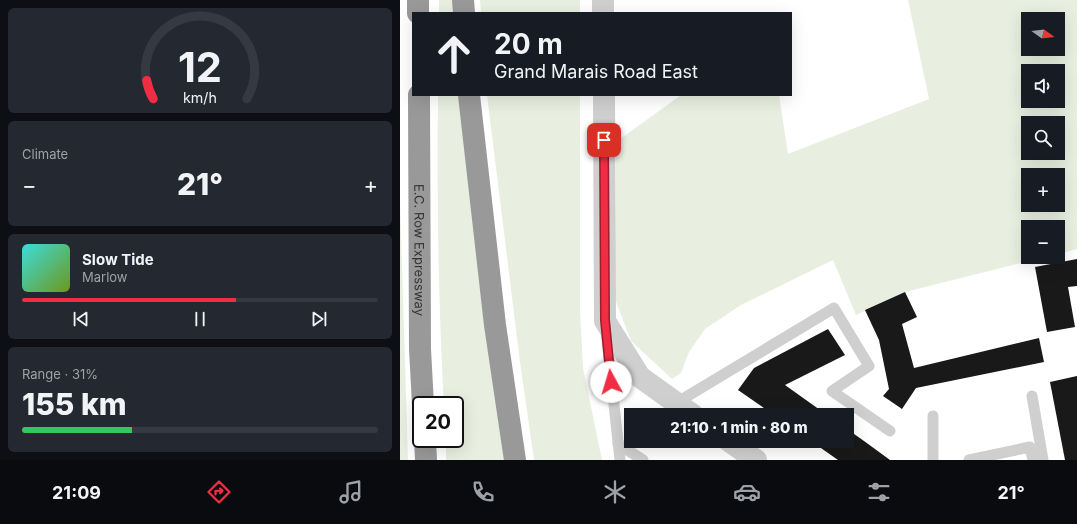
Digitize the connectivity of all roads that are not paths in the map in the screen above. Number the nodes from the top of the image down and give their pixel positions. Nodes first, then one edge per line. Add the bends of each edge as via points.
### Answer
1 (418, 0) edge
2 (463, 0) edge
3 (603, 0) edge
4 (418, 12) edge
5 (464, 12) edge
6 (603, 12) edge
7 (419, 96) edge
8 (469, 96) edge
9 (604, 96) edge
10 (605, 320) junction
11 (423, 396) edge
12 (1032, 396) dead end
13 (683, 408) edge
14 (685, 408) edge
15 (933, 416) dead end
16 (890, 431) dead end
17 (618, 444) junction
18 (425, 448) edge
19 (739, 448) edge
20 (426, 460) edge
21 (514, 460) edge
22 (620, 460) edge
23 (642, 460) edge
24 (756, 460) edge
25 (934, 460) edge
26 (969, 460) edge
27 (1033, 460) edge
28 (1043, 460) edge

1 - 4 highway
2 - 5 highway
3 - 6 street
7 - 11 highway, E.C. Row Expressway
8 - 21 highway via 495,326
9 - 10 street
10 - 13 street via 640,377
10 - 17 lane
12 - 28 lane
14 - 16 lane via 834,308 869,366 832,391
15 - 25 lane
17 - 22 lane
17 - 23 lane
18 - 20 highway
19 - 24 street
26 - 27 lane via 1030,447

